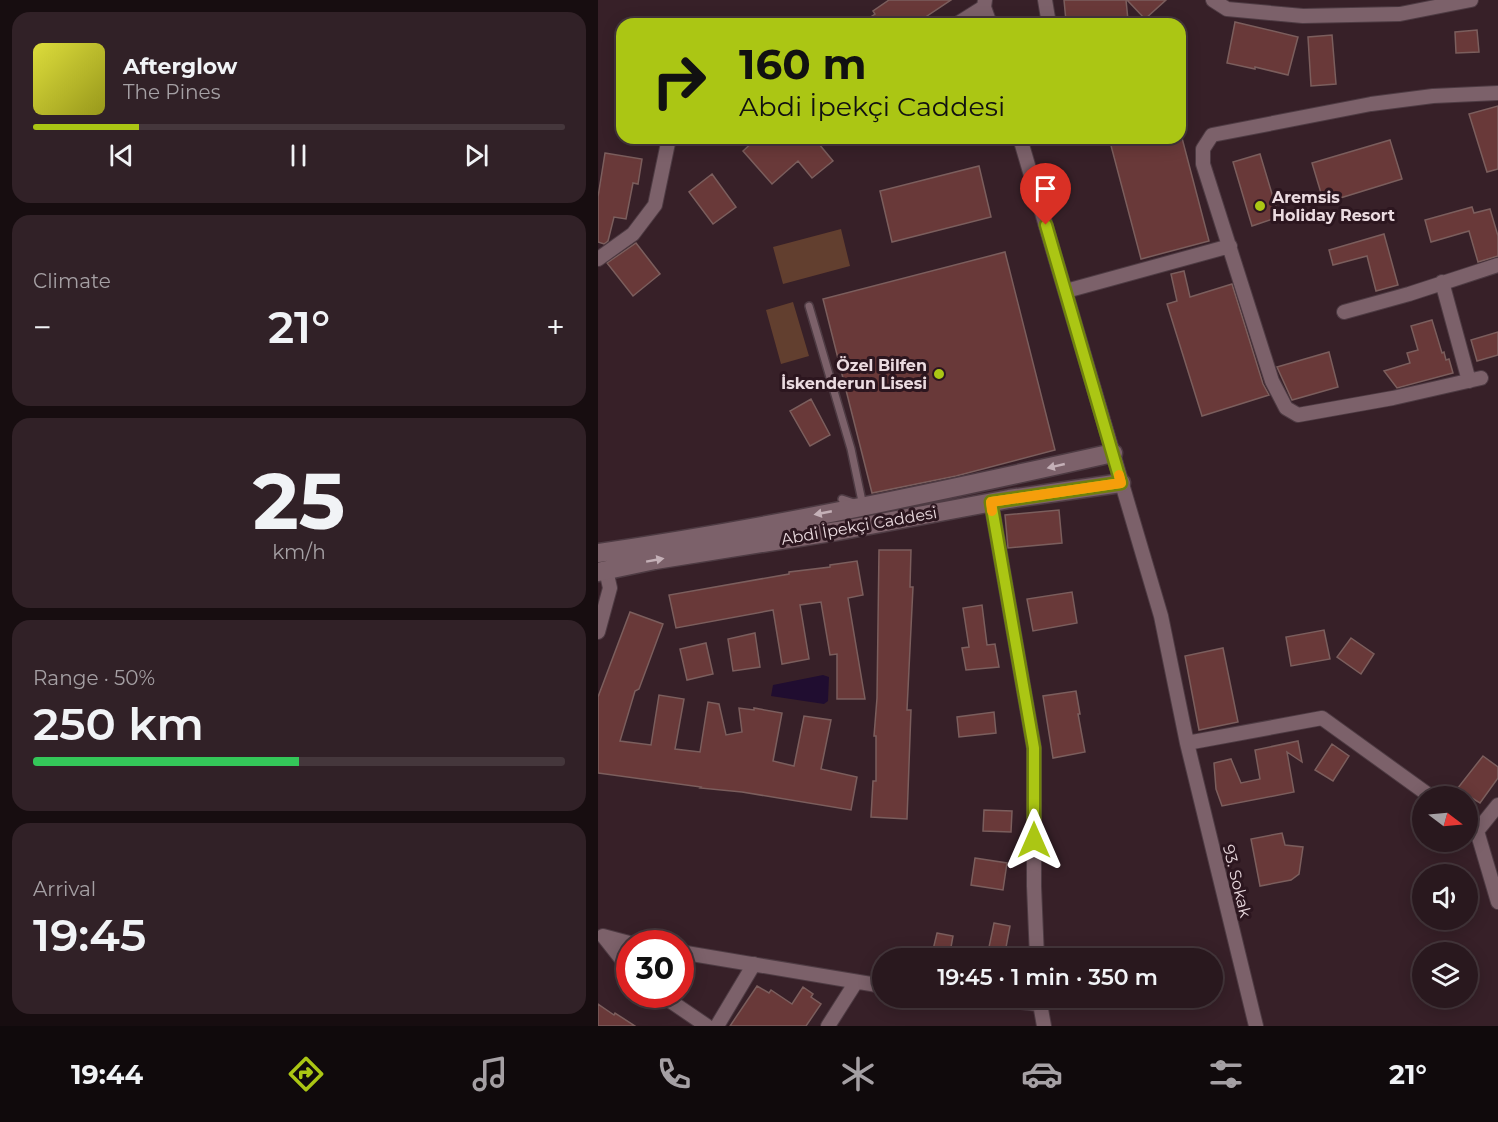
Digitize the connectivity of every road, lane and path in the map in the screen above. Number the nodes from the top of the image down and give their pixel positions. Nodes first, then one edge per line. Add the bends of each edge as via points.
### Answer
1 (1045, 0) edge
2 (1213, 0) edge
3 (1471, 0) edge
4 (985, 4) edge
5 (965, 18) edge
6 (1048, 18) edge
7 (1498, 93) edge
8 (668, 144) edge
9 (1022, 144) edge
10 (1230, 246) junction
11 (598, 259) edge
12 (1498, 265) edge
13 (1442, 282) junction
14 (1066, 291) junction
15 (809, 306) dead end
16 (1345, 312) dead end
17 (1113, 453) junction
18 (1121, 483) junction
19 (842, 499) dead end
20 (991, 502) junction
21 (863, 506) junction
22 (598, 553) edge
23 (602, 571) edge
24 (598, 632) edge
25 (1187, 743) junction
26 (1416, 786) edge
27 (1498, 805) edge
28 (1478, 823) edge
29 (1478, 842) edge
30 (1498, 902) edge
31 (601, 935) edge
32 (616, 939) edge
33 (1037, 948) edge
34 (616, 953) edge
35 (694, 954) edge
36 (754, 964) junction
37 (856, 982) junction
38 (872, 984) edge
39 (681, 1008) edge
40 (1040, 1008) edge
41 (707, 1026) edge
42 (716, 1026) edge
43 (828, 1026) edge
44 (1044, 1026) edge
45 (1256, 1026) edge

1 - 6 street
2 - 3 street via 1227,9 1303,16 1400,14
4 - 5 street
7 - 10 street via 1371,104 1212,135 1203,149 1204,165
8 - 11 street via 655,205 633,234
9 - 14 street, 93. Sokak
10 - 13 street via 1272,381 1286,408 1298,415 1475,379
10 - 14 street
12 - 13 street
13 - 16 street
14 - 17 street, 93. Sokak
15 - 21 lane via 851,449
17 - 18 street, 93. Sokak
17 -> 21 street, Abdi İpekçi Caddesi
18 - 20 street, Abdi İpekçi Caddesi
18 - 25 street, 93. Sokak via 1160,616
19 - 21 lane
23 -> 20 street, Abdi İpekçi Caddesi
20 - 33 street via 1034,748
21 -> 22 street, Abdi İpekçi Caddesi
23 - 24 street via 610,588
25 - 26 street via 1322,718
25 - 45 street, 93. Sokak
27 - 28 street
29 - 30 street
31 - 32 street
31 - 34 street
35 - 36 street
36 - 37 street
36 - 42 street
37 - 38 street
37 - 43 street
39 - 41 street
40 - 44 street

